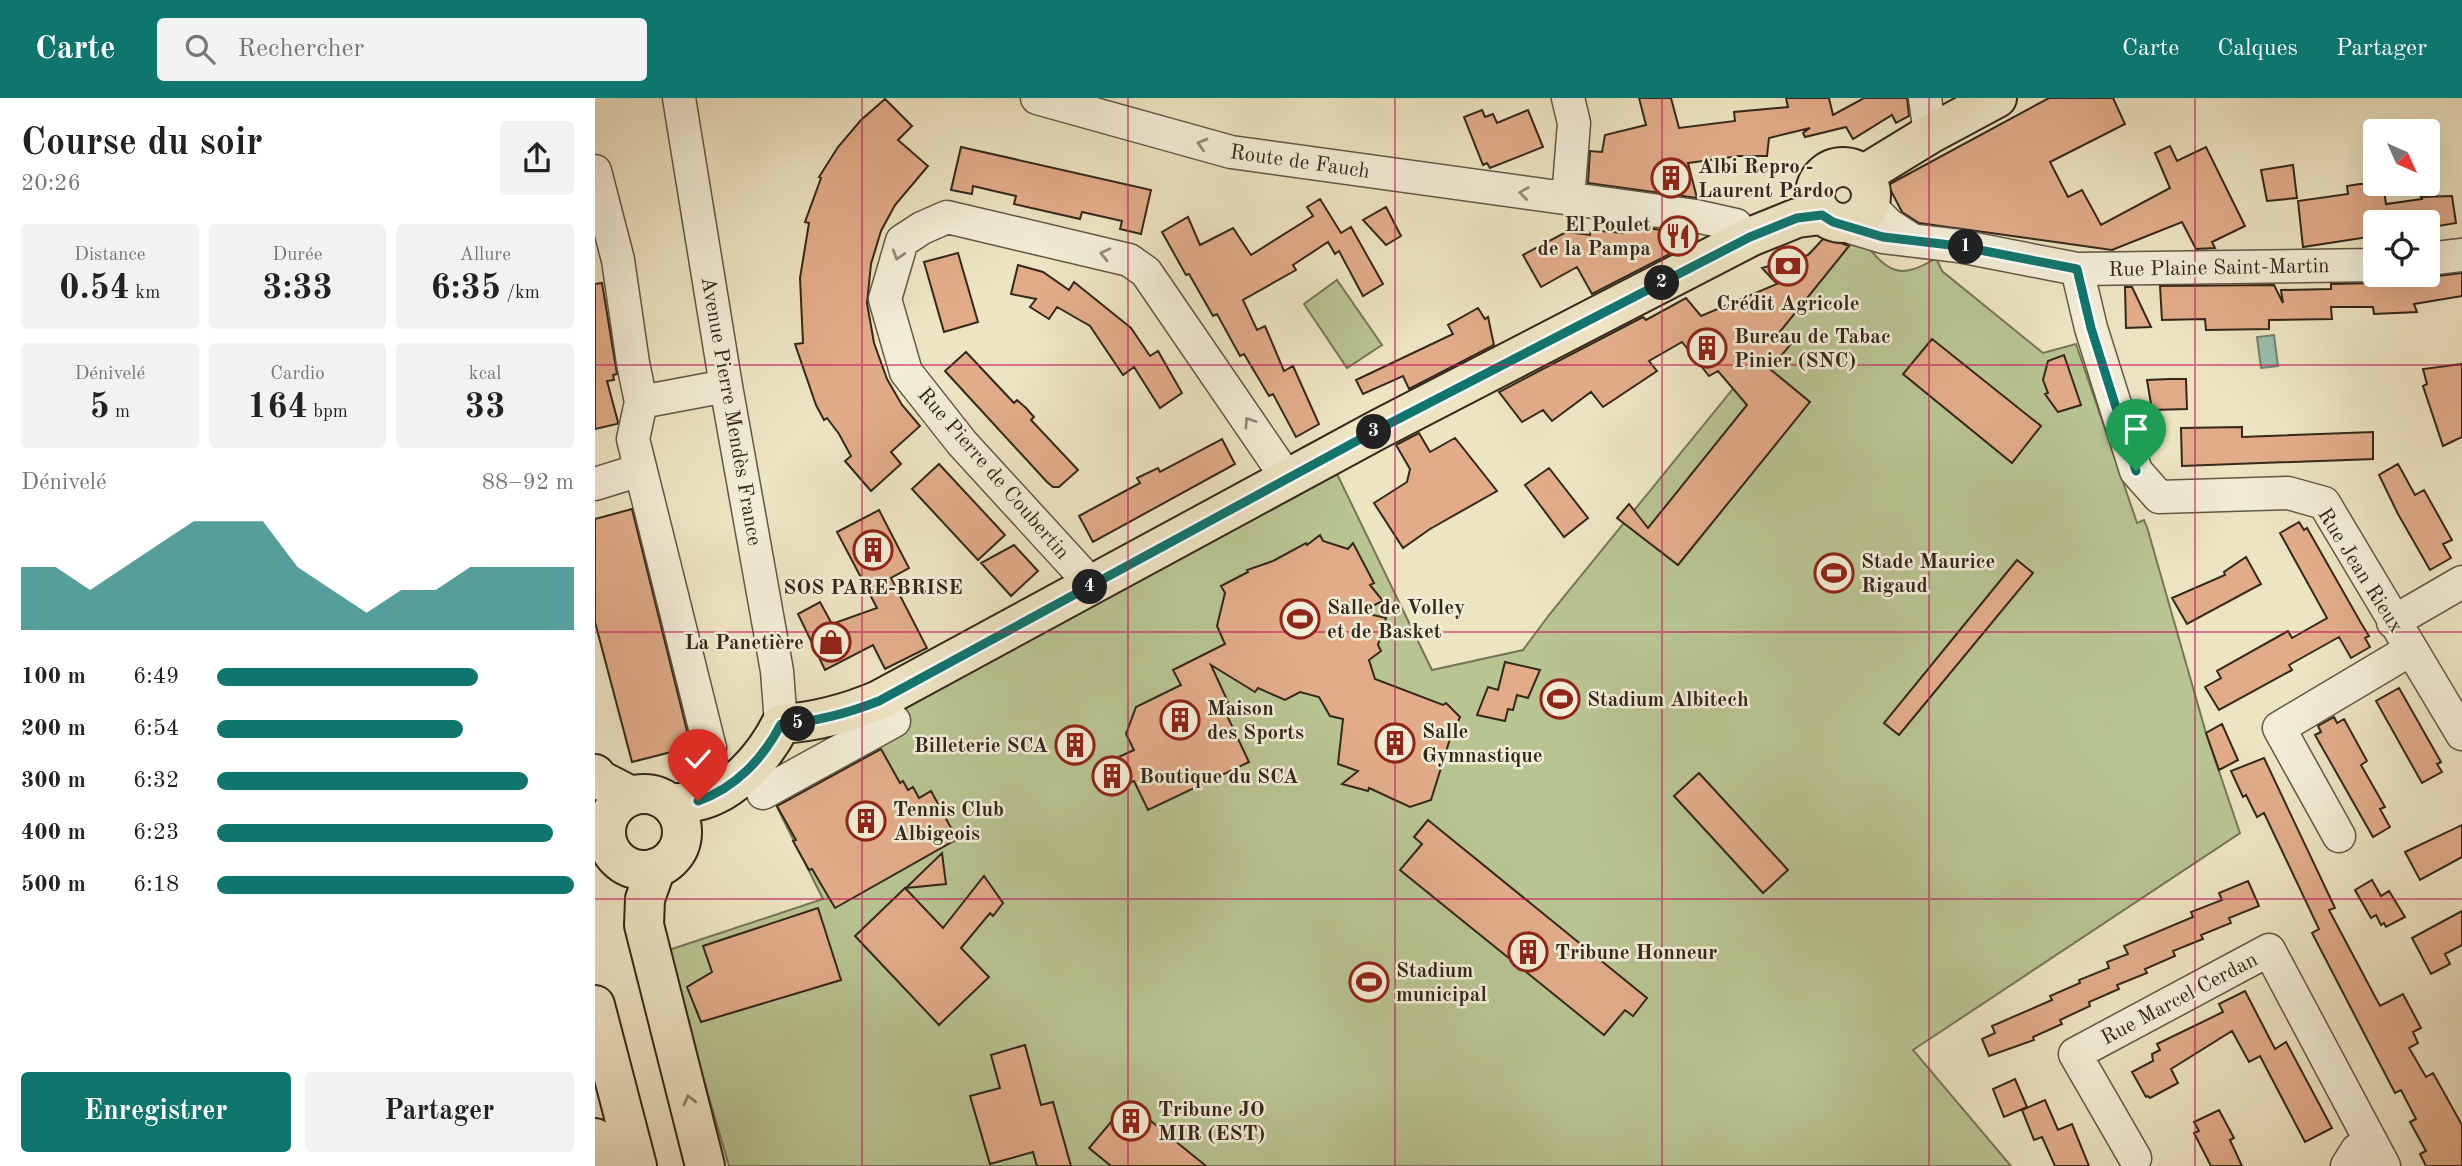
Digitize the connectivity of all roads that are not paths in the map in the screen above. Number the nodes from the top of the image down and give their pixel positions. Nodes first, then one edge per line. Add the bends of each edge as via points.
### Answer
1 (678, 98) edge
2 (1037, 98) edge
3 (1569, 98) edge
4 (1997, 98) edge
5 (1928, 116) edge
6 (595, 171) edge
7 (1568, 200) junction
8 (1842, 201) junction
9 (1736, 225) junction
10 (2462, 255) edge
11 (2440, 258) edge
12 (1700, 264) junction
13 (2363, 265) edge
14 (2077, 269) junction
15 (726, 386) junction
16 (641, 402) junction
17 (1287, 478) junction
18 (643, 479) junction
19 (598, 492) edge
20 (2462, 582) edge
21 (1093, 586) junction
22 (2393, 622) junction
23 (2410, 650) junction
24 (894, 721) dead end
25 (781, 724) junction
26 (2462, 734) edge
27 (710, 748) dead end
28 (595, 774) edge
29 (763, 793) dead end
30 (631, 796) junction
31 (713, 796) junction
32 (670, 803) junction
33 (2339, 836) dead end
34 (601, 838) edge
35 (641, 863) edge
36 (595, 1005) edge
37 (595, 1138) edge
38 (2377, 1154) edge
39 (2135, 1158) dead end
40 (602, 1166) edge
41 (637, 1166) edge
42 (705, 1166) edge
43 (2347, 1166) edge

1 - 15 street, Avenue Pierre Mendès France
7 -> 2 street, Route de Fauch via 1231,152
3 - 7 street via 1574,123
4 - 5 main road
5 - 8 main road
6 - 16 street via 618,260
7 - 9 street, Route de Fauch
8 - 9 main road
8 - 12 main road via 1750,237
8 - 14 street, Rue Plaine Saint-Martin via 1883,237
9 - 12 main road
10 - 11 street
12 - 17 main road
13 - 14 street, Rue Plaine Saint-Martin
14 - 22 street, Rue Jean Rieux via 2136,471 2159,497 2288,493 2324,503
15 - 16 street
15 - 25 street, Avenue Pierre Mendès France via 777,671
16 - 18 street via 633,439
17 - 21 main road
17 -> 21 street, Rue Pierre de Coubertin via 1146,272 1129,260 947,217 922,228 902,241 885,299 906,372 962,443
18 - 19 street
18 - 27 street
20 - 22 street
21 - 25 main road via 879,701 811,723
22 - 23 street, Rue Jean Rieux
23 - 26 street, Rue Jean Rieux
23 - 33 street via 2279,728
24 - 29 street
25 - 31 main road via 744,774
28 - 30 main road
30 - 32 main road via 651,795
30 - 34 main road via 613,810
31 - 32 main road
31 - 35 main road
32 - 35 main road via 681,821
34 - 35 main road via 621,862
42 -> 35 main road via 644,925
36 - 41 main road
37 - 40 main road
38 - 39 street, Rue Marcel Cerdan via 2269,950 2075,1054
38 - 43 street, Rue Marcel Cerdan via 2357,1150

